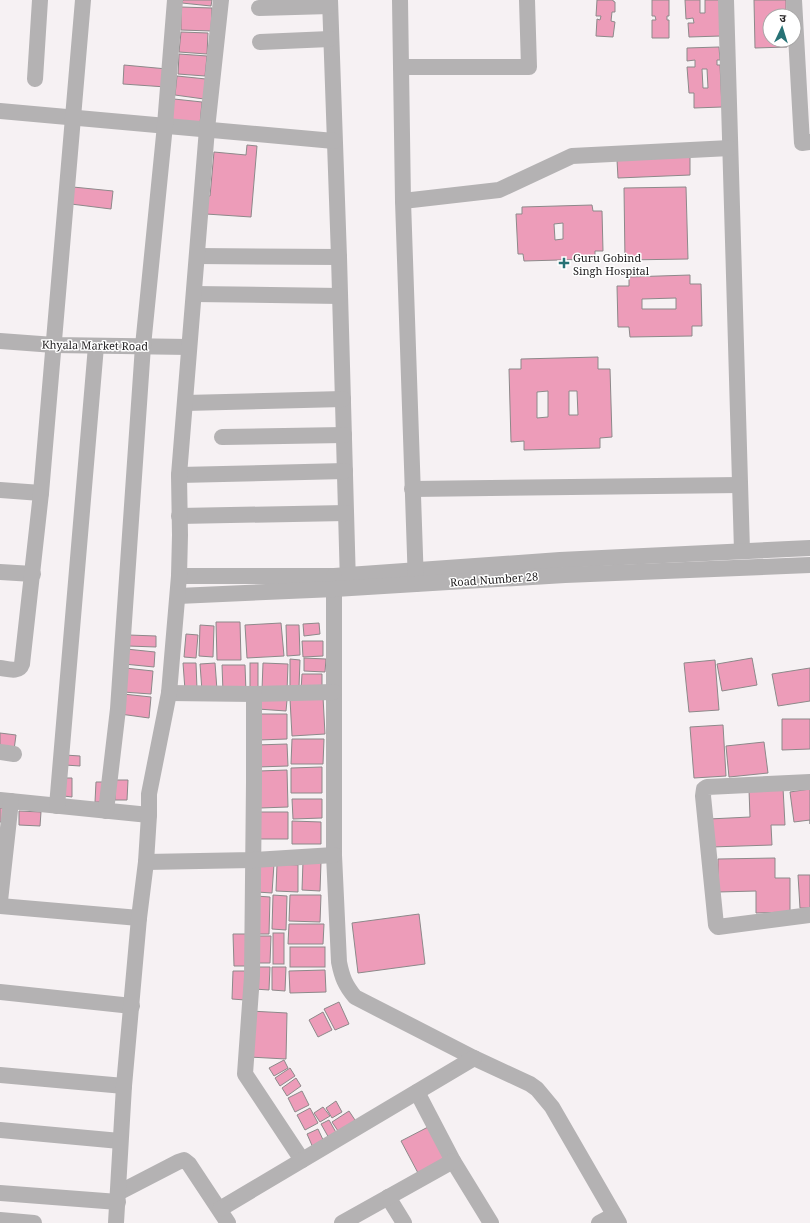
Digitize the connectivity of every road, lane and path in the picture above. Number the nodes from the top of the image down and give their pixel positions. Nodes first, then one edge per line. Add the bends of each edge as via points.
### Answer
1 (40, 0) edge
2 (83, 0) edge
3 (174, 0) edge
4 (221, 0) edge
5 (400, 0) edge
6 (527, 0) edge
7 (726, 0) edge
8 (794, 0) edge
9 (330, 3) edge
10 (259, 8) dead end
11 (330, 39) junction
12 (260, 42) dead end
13 (401, 67) junction
14 (35, 79) dead end
15 (0, 111) edge
16 (73, 117) junction
17 (165, 125) junction
18 (207, 129) junction
19 (334, 141) junction
20 (810, 142) edge
21 (730, 148) junction
22 (403, 201) junction
23 (197, 256) junction
24 (339, 257) junction
25 (194, 294) junction
26 (340, 296) junction
27 (0, 341) edge
28 (54, 345) junction
29 (96, 346) junction
30 (143, 346) junction
31 (189, 347) junction
32 (343, 399) junction
33 (185, 402) junction
34 (344, 435) junction
35 (222, 437) dead end
36 (345, 471) junction
37 (178, 475) junction
38 (740, 485) junction
39 (412, 489) junction
40 (0, 490) edge
41 (41, 493) junction
42 (346, 513) junction
43 (179, 516) junction
44 (810, 548) edge
45 (742, 551) junction
46 (810, 566) edge
47 (0, 572) edge
48 (33, 574) junction
49 (179, 576) junction
50 (416, 577) junction
51 (341, 582) junction
52 (178, 596) junction
53 (0, 668) edge
54 (334, 692) junction
55 (169, 693) junction
56 (254, 694) junction
57 (810, 782) edge
58 (5, 801) edge
59 (57, 806) junction
60 (106, 811) junction
61 (149, 815) junction
62 (334, 855) junction
63 (253, 860) junction
64 (146, 862) junction
65 (0, 901) edge
66 (0, 906) edge
67 (810, 915) edge
68 (139, 918) junction
69 (0, 992) edge
70 (132, 1006) junction
71 (474, 1058) junction
72 (0, 1075) edge
73 (124, 1086) junction
74 (417, 1092) junction
75 (0, 1130) edge
76 (120, 1141) junction
77 (302, 1160) junction
78 (453, 1161) junction
79 (0, 1193) edge
80 (388, 1197) junction
81 (118, 1198) junction
82 (220, 1209) junction
83 (617, 1219) edge
84 (0, 1220) edge
85 (34, 1223) edge
86 (116, 1223) edge
87 (228, 1223) edge
88 (342, 1223) edge
89 (404, 1223) edge
90 (491, 1223) edge
91 (599, 1223) edge

1 - 14 street
2 - 16 street
3 - 17 street
4 - 18 street
5 - 13 street
6 - 13 street via 529,67
7 - 21 street
8 - 20 street via 802,143
9 - 10 street
9 - 11 street
11 - 12 street
11 - 19 street
13 - 22 street
15 - 16 street
16 - 17 street
16 - 28 street
17 - 18 street
17 - 30 street
18 - 19 street
18 - 23 street
19 - 24 street
21 - 22 street via 572,156 499,190
21 - 38 street
22 - 39 street
23 - 24 street
23 - 25 street
24 - 26 street
25 - 26 street
25 - 31 street
26 - 32 street
27 - 28 street, Khyala Market Road
28 - 29 street, Khyala Market Road
28 - 41 street
29 - 30 street, Khyala Market Road
29 - 59 street
30 - 31 street, Khyala Market Road
30 - 60 street via 118,710
31 - 33 street
32 - 33 street
32 - 34 street
33 - 37 street
34 - 35 street
34 - 36 street
36 - 37 street
36 - 42 street
37 - 43 street
38 - 39 street
38 - 45 street
39 - 50 street
40 - 41 street
41 - 48 street
42 - 43 street
42 - 51 street
43 - 49 street
44 - 45 street, Road Number 28
45 - 50 street, Road Number 28 via 560,560
46 - 50 street, Road Number 28 via 565,575
47 - 48 street
48 - 53 street via 21,668
49 - 51 street, Road Number 28
49 - 52 street
50 - 51 street, Road Number 28
51 - 52 street, Road Number 28
51 - 54 street
52 - 55 street
54 - 56 street
54 - 62 street
55 - 56 street
55 - 61 street via 149,794
56 - 63 street
57 - 67 street via 707,787 703,796 716,925 718,927
58 - 59 street
58 - 65 street
59 - 60 street
60 - 61 street
61 - 64 street
62 - 63 street
62 - 71 street via 339,962 342,978 348,988 355,996
63 - 64 street
63 - 77 street via 252,976 245,1074
64 - 68 street
66 - 68 street
68 - 70 street
69 - 70 street
70 - 73 street
71 - 74 street
71 - 83 street via 537,1089 552,1108
72 - 73 street
73 - 76 street
74 - 77 street
74 - 78 street
75 - 76 street
76 - 81 street
77 - 82 street
78 - 80 street
78 - 90 street
79 - 81 street
80 - 88 street
80 - 89 street
81 - 82 street via 184,1160 190,1164
81 - 86 street
82 - 87 street
83 - 91 street
84 - 85 street

